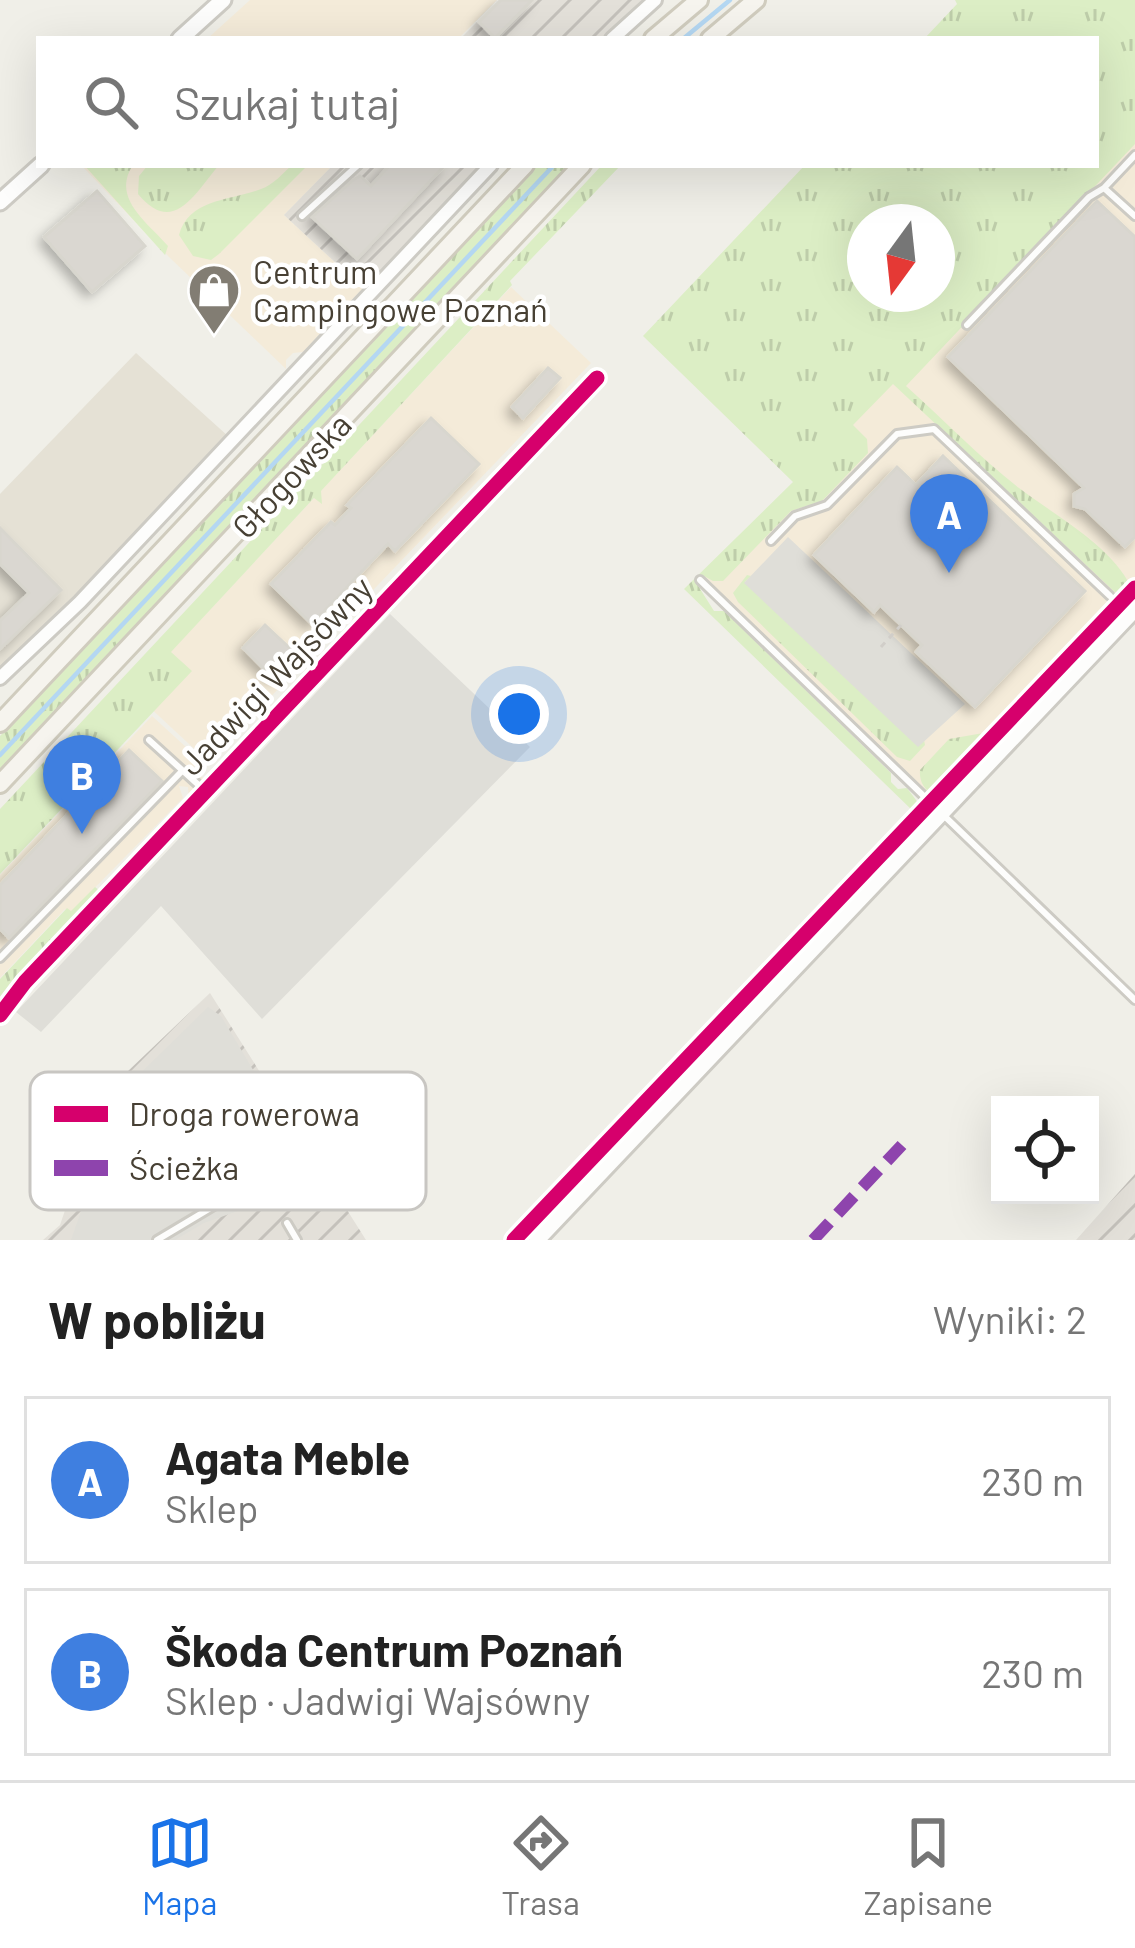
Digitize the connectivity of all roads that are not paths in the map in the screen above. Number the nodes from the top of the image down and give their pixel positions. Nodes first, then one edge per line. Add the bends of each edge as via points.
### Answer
1 (224, 0) edge
2 (656, 0) edge
3 (699, 0) edge
4 (756, 0) edge
5 (183, 36) edge
6 (615, 36) edge
7 (657, 36) edge
8 (714, 36) edge
9 (1135, 154) edge
10 (38, 168) edge
11 (355, 168) edge
12 (488, 168) edge
13 (522, 168) edge
14 (579, 168) edge
15 (1104, 188) junction
16 (1135, 199) edge
17 (0, 202) edge
18 (1126, 208) junction
19 (302, 216) dead end
20 (1135, 216) edge
21 (968, 325) dead end
22 (597, 379) dead end
23 (771, 542) dead end
24 (700, 580) dead end
25 (1110, 596) dead end
26 (1135, 609) edge
27 (0, 677) edge
28 (0, 723) edge
29 (149, 740) dead end
30 (182, 771) junction
31 (0, 784) edge
32 (206, 791) junction
33 (941, 814) junction
34 (0, 958) edge
35 (1135, 1000) edge
36 (0, 1015) edge
37 (208, 1210) edge
38 (287, 1223) dead end
39 (158, 1240) edge
40 (297, 1240) edge
41 (537, 1240) edge

1 - 5 street
2 - 6 street
3 - 7 main road
4 - 8 main road
9 - 15 lane
10 - 17 street
11 - 19 lane
12 - 27 street
13 - 28 main road, Głogowska
14 - 31 main road, Głogowska
15 - 18 lane
15 - 21 lane
16 - 18 lane
18 - 20 lane
22 - 32 street, Jadwigi Wajsówny
23 - 25 lane via 795,516 827,505 897,434 934,429
24 - 33 lane
26 - 33 street
29 - 30 lane
30 - 32 lane
30 - 34 lane
32 - 36 street, Jadwigi Wajsówny
33 - 35 lane
33 - 41 street
37 - 39 lane
38 - 40 lane

